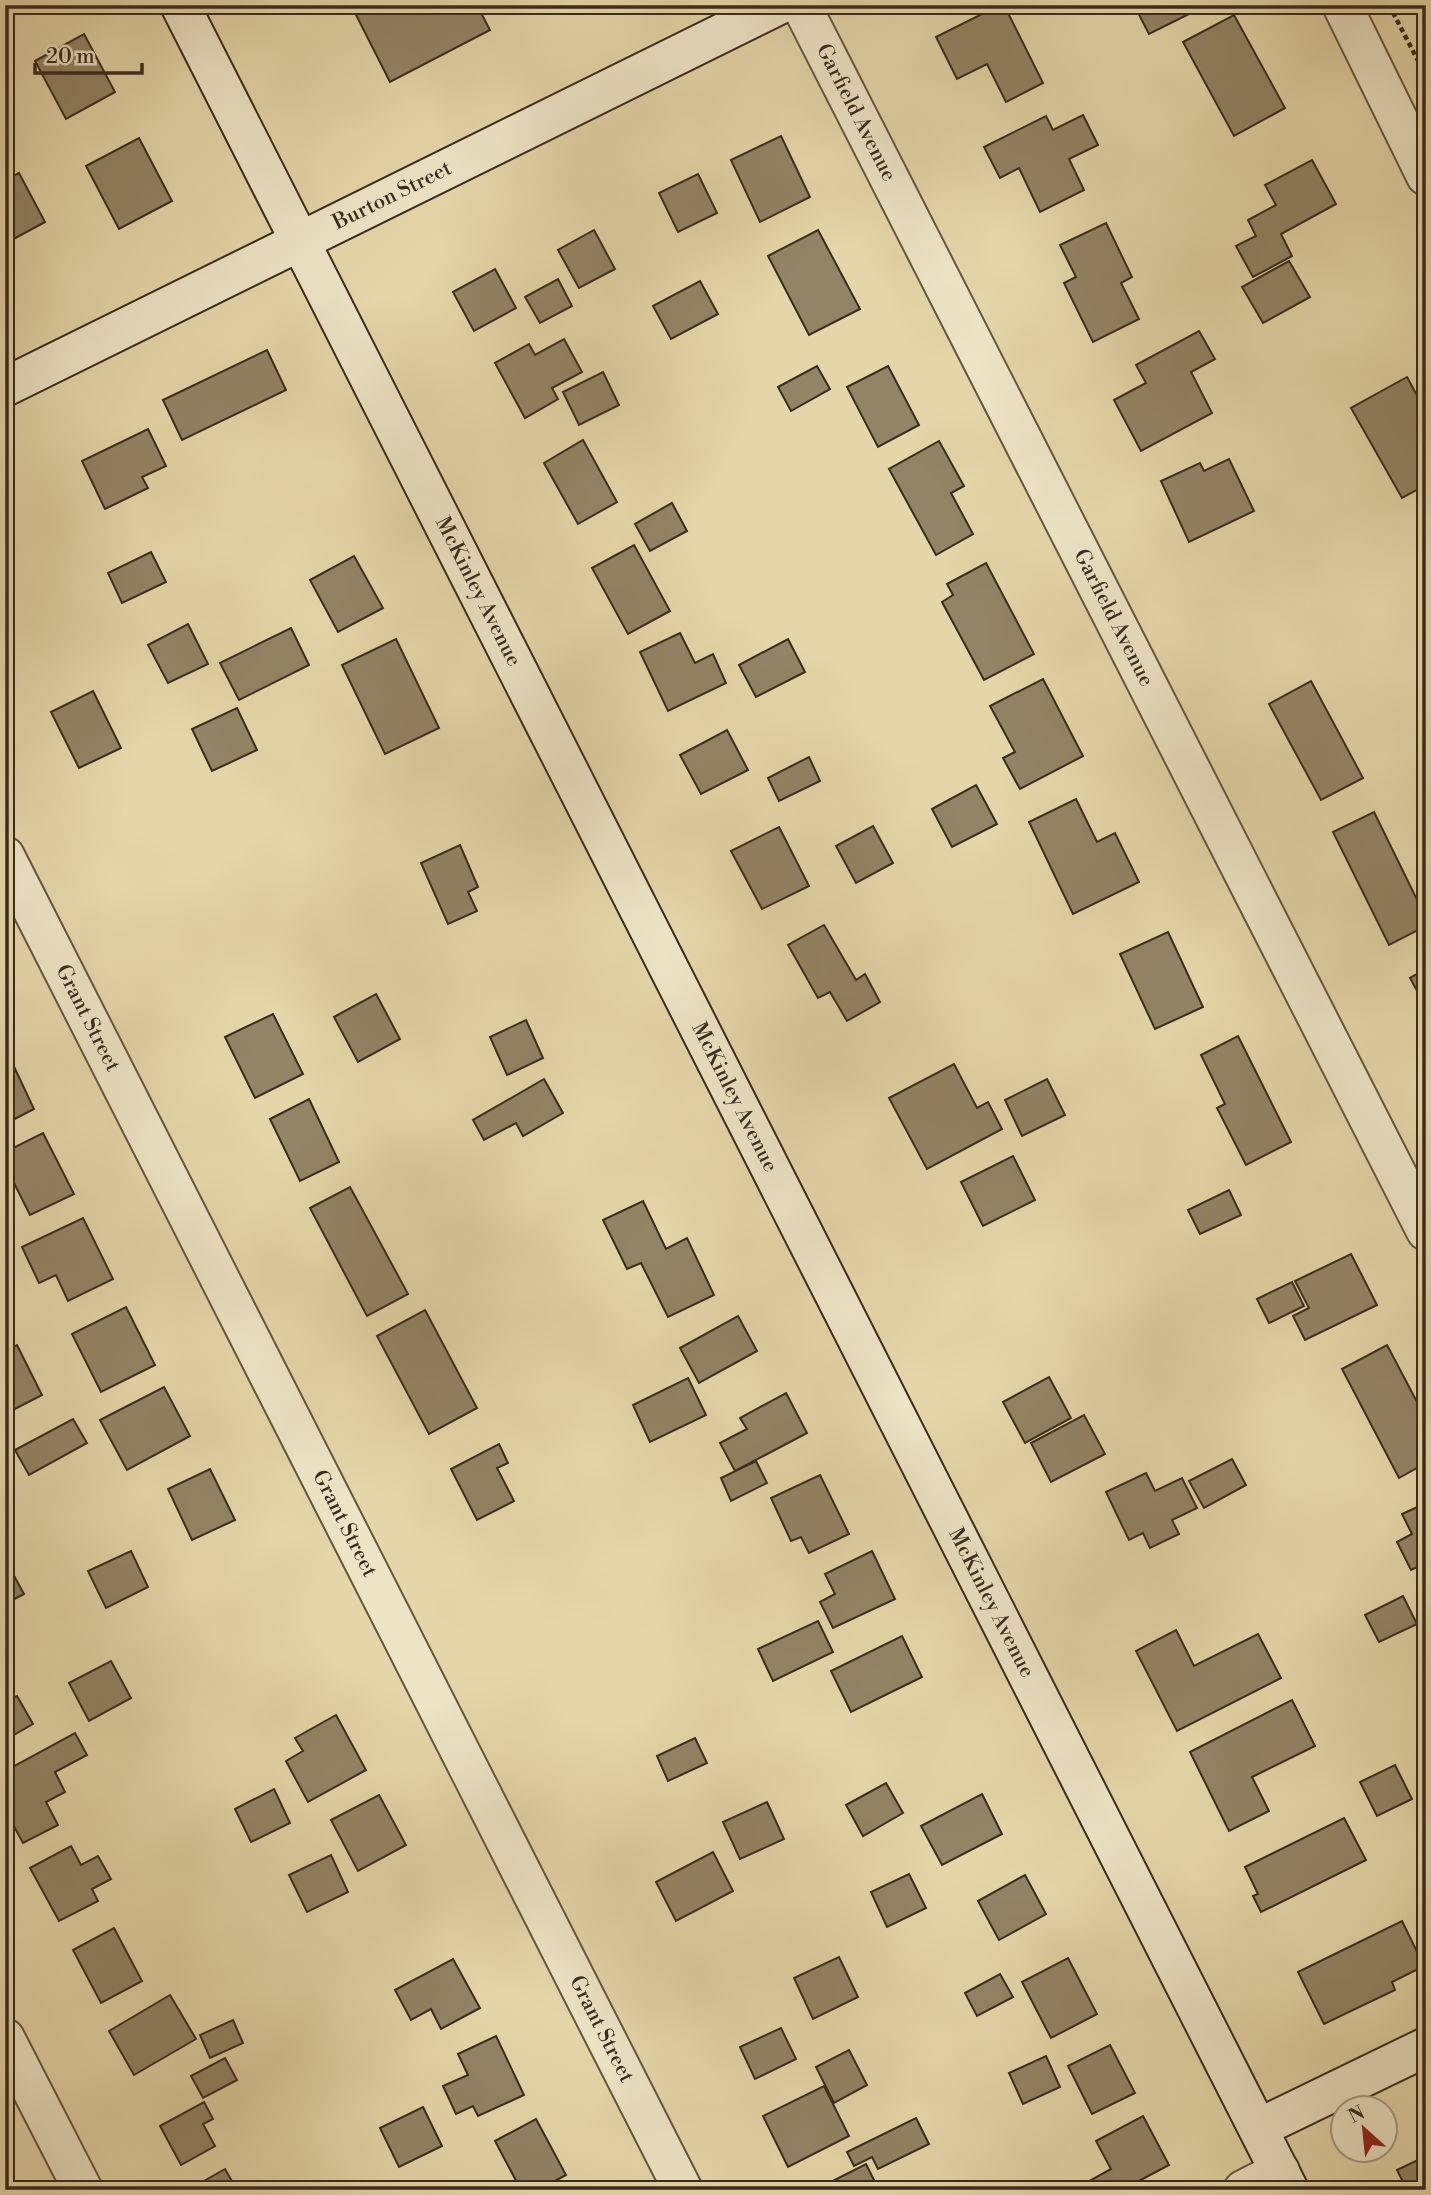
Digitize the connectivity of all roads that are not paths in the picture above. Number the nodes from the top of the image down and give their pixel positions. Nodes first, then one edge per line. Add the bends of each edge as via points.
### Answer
1 (180, 5) edge
2 (779, 5) edge
3 (801, 5) edge
4 (1342, 5) edge
5 (1426, 176) edge
6 (300, 241) junction
7 (5, 387) edge
8 (5, 856) edge
9 (1426, 1231) edge
10 (5, 2038) edge
11 (1426, 2047) edge
12 (1259, 2128) junction
13 (1285, 2181) edge
14 (83, 2190) edge
15 (683, 2190) edge
16 (1243, 2190) edge

1 - 6 street, McKinley Avenue
2 - 6 street, Burton Street
3 - 9 street, Garfield Avenue
4 - 5 street
6 - 7 street, Burton Street
6 - 12 street, McKinley Avenue
8 - 15 street, Grant Street
10 - 14 street
11 - 12 street
12 - 13 street, McKinley Avenue
13 - 16 street

